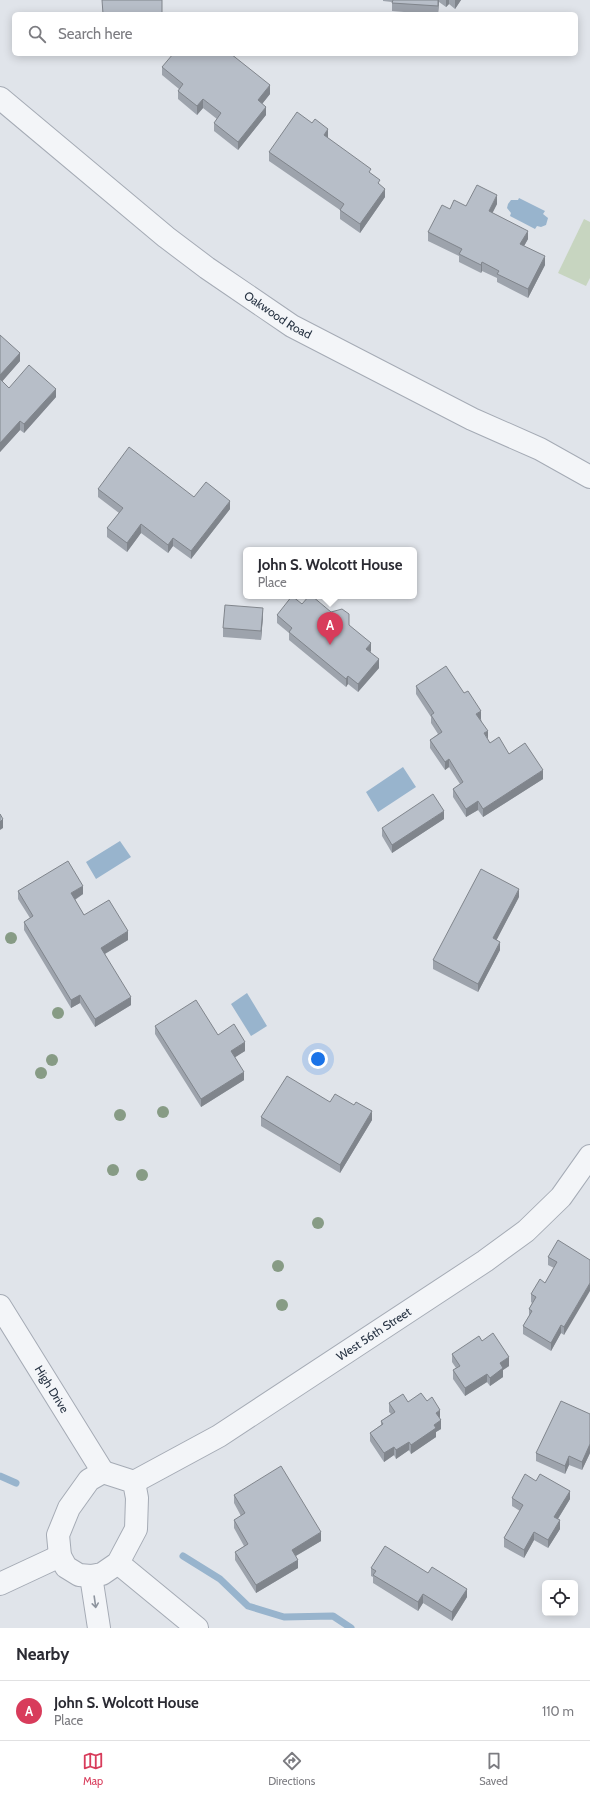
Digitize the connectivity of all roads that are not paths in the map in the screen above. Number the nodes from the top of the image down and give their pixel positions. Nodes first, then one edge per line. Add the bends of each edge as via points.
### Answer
1 (0, 98) edge
2 (590, 477) edge
3 (590, 1156) edge
4 (0, 1306) edge
5 (103, 1472) junction
6 (134, 1482) junction
7 (60, 1556) junction
8 (118, 1563) junction
9 (92, 1576) junction
10 (0, 1584) edge
11 (99, 1628) edge
12 (197, 1628) edge

1 - 2 street, Oakwood Road via 166,237 292,326 472,419 540,448
3 - 6 street, West 56th Street via 561,1197 515,1240 219,1436
4 - 5 street, High Drive
5 - 6 street
5 - 7 street via 89,1480 69,1508 58,1535
6 - 8 street via 137,1498 136,1529
7 - 9 street via 66,1567 79,1575
7 - 10 street
8 - 9 street via 102,1574
8 - 12 street
9 -> 11 street

